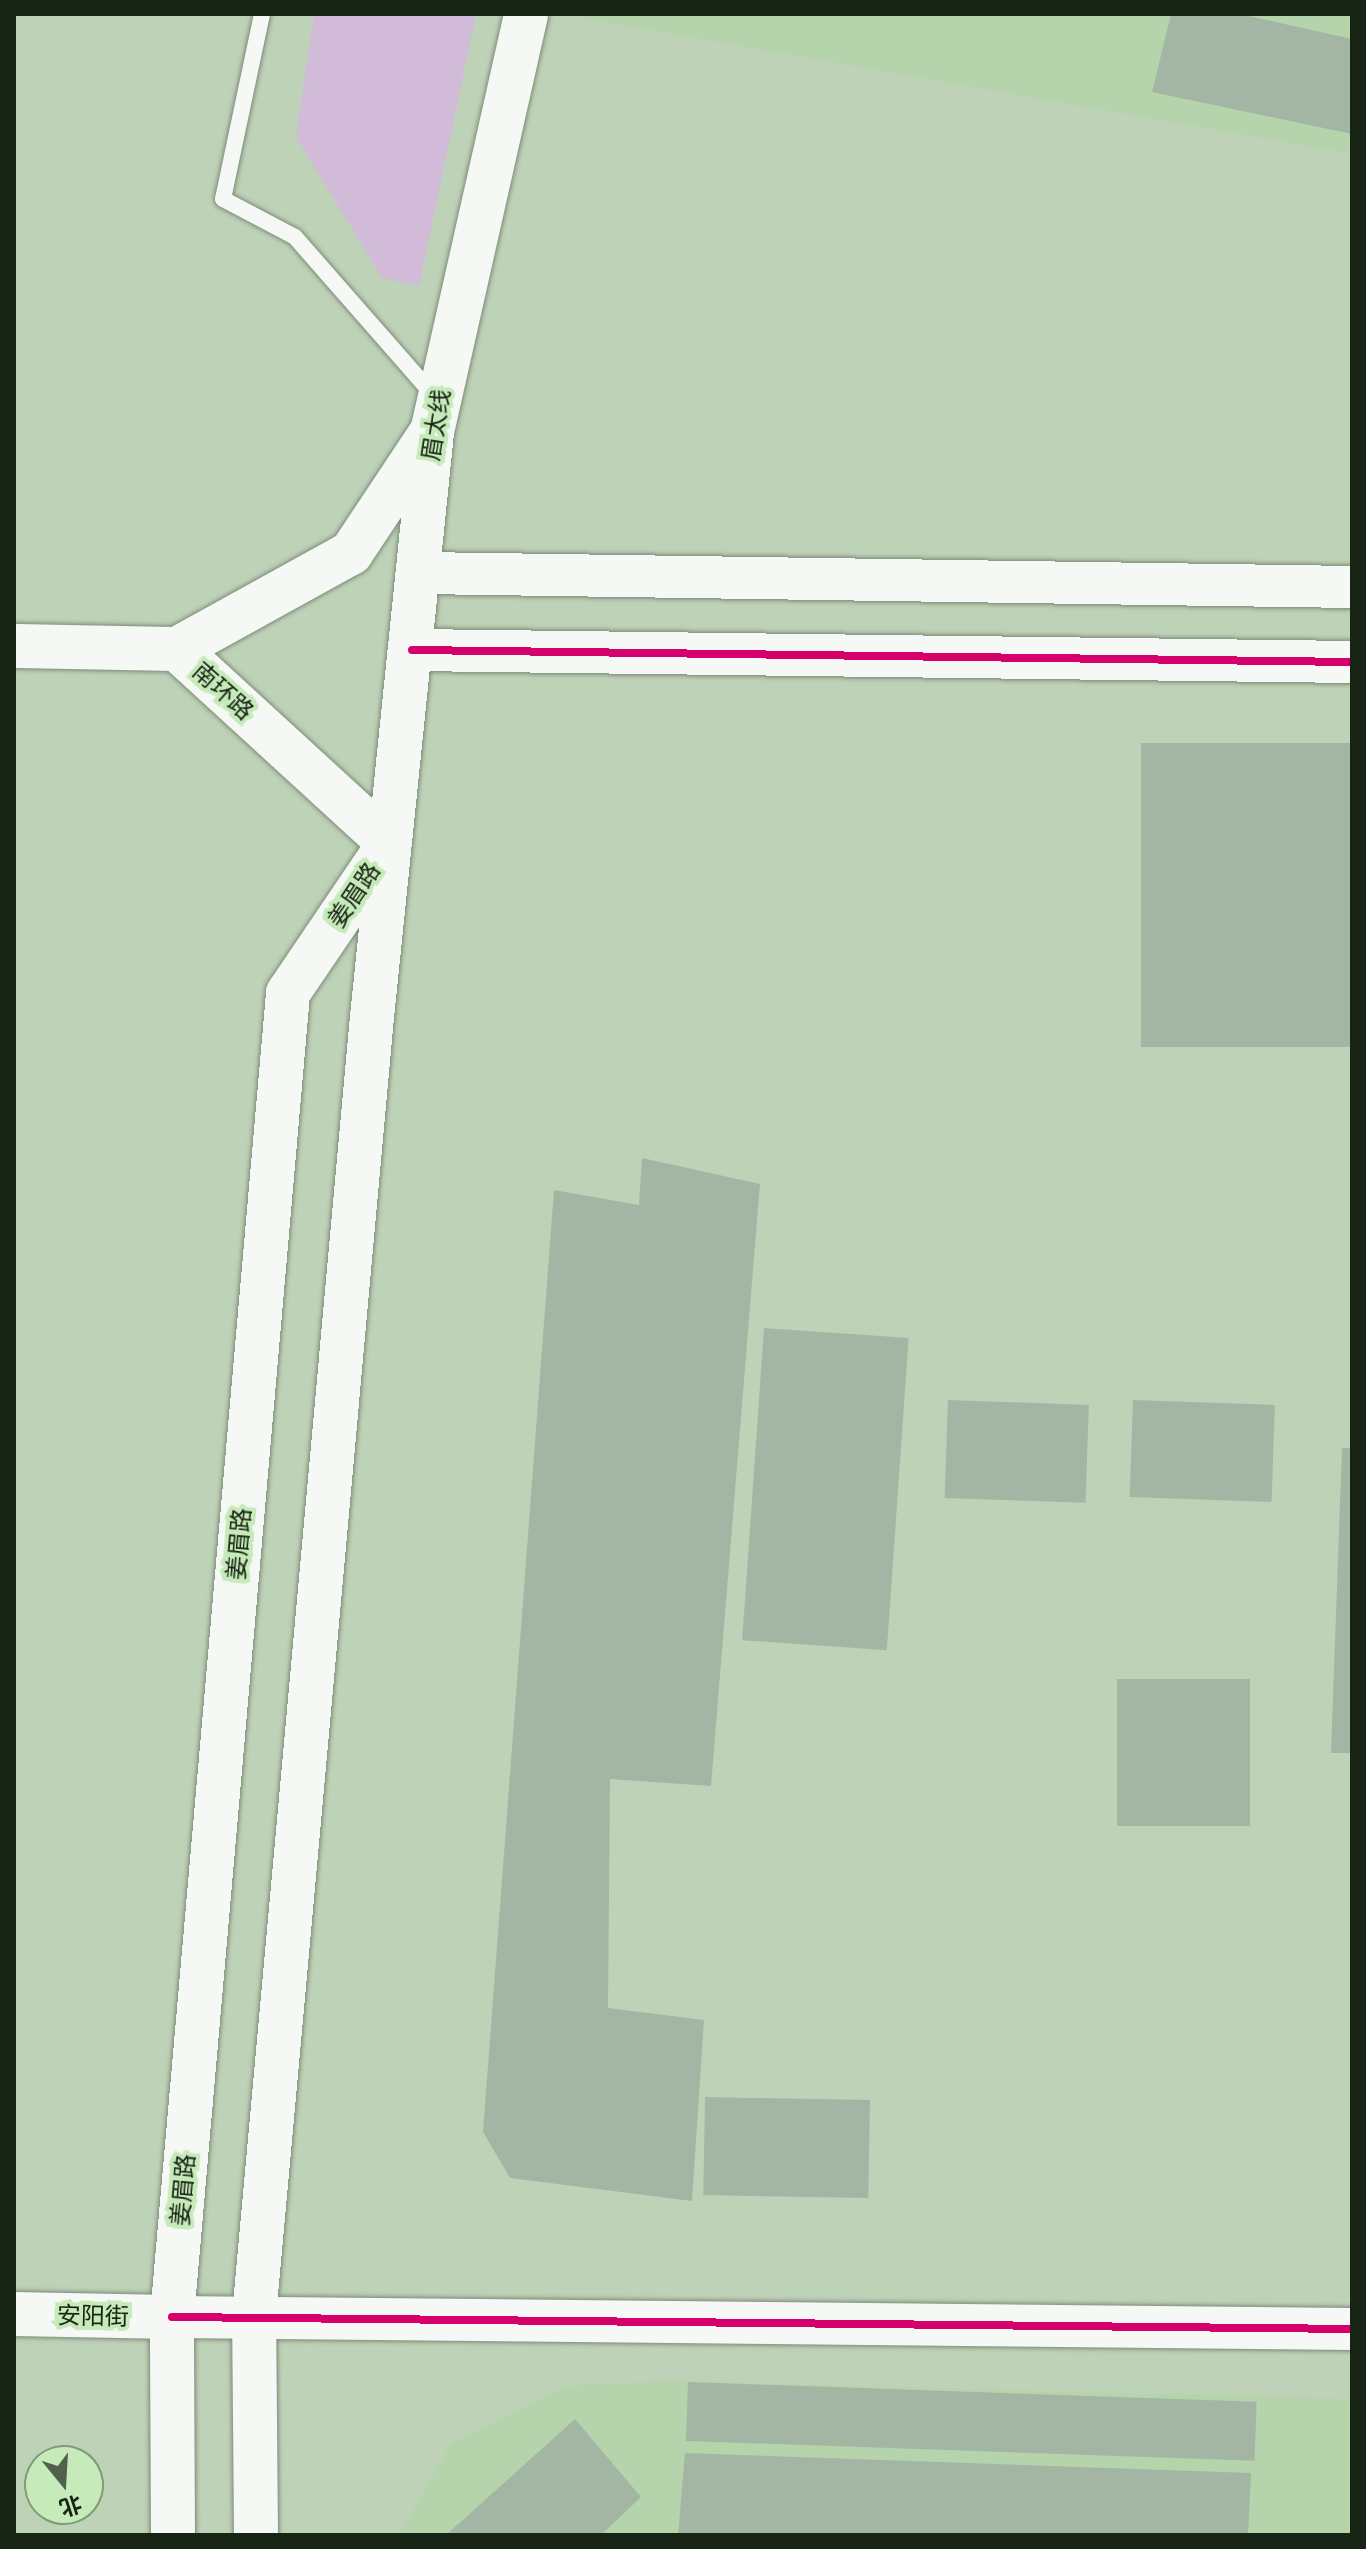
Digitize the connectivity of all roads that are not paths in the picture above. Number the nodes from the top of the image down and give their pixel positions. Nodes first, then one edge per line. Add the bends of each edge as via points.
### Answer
1 (262, 14) edge
2 (526, 14) edge
3 (435, 417) junction
4 (421, 573) junction
5 (1352, 587) edge
6 (14, 646) edge
7 (177, 649) junction
8 (412, 650) junction
9 (1352, 662) edge
10 (389, 843) junction
11 (14, 2314) edge
12 (254, 2316) junction
13 (172, 2317) junction
14 (1352, 2329) edge
15 (173, 2535) edge
16 (256, 2535) edge

1 - 3 lane via 223,199 295,237
2 - 3 main road, 眉太线
3 - 4 main road, 眉太线
3 - 7 main road via 351,553
4 - 5 street
4 - 8 main road, 眉太线
6 - 7 main road, 南环路
7 - 10 main road, 南环路
8 - 9 street
8 - 10 main road, 眉太线
10 - 12 main road, 姜眉路
10 - 13 main road, 姜眉路 via 288,993
11 - 13 main road, 安阳街
12 - 13 street
12 - 14 street
12 - 16 main road, 姜眉路
13 - 15 main road, 姜眉路

